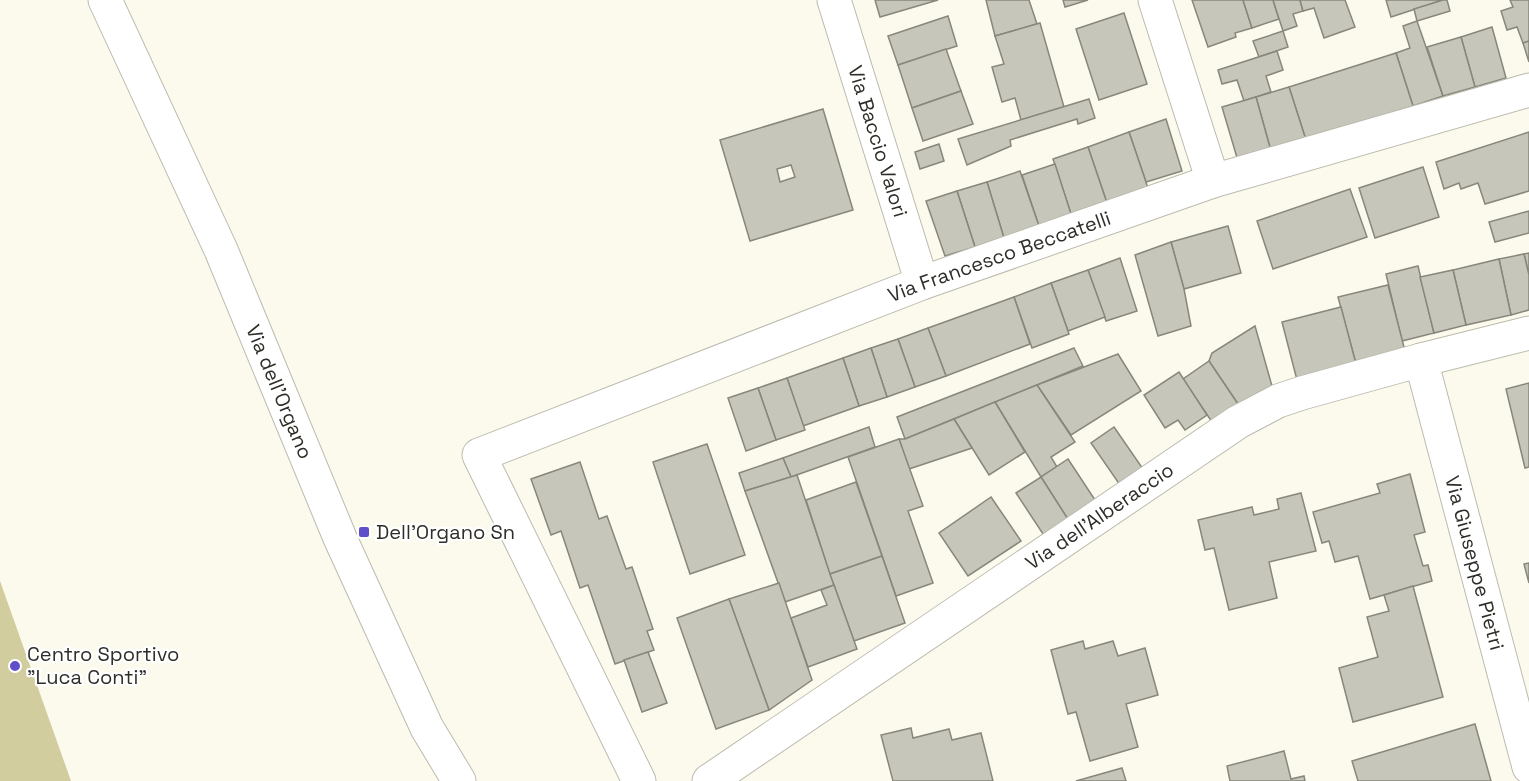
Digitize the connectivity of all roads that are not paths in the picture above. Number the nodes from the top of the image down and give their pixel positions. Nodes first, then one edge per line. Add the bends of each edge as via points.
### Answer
1 (105, 0) edge
2 (834, 0) edge
3 (1155, 0) edge
4 (1529, 90) edge
5 (1213, 181) junction
6 (922, 283) junction
7 (1529, 333) edge
8 (1421, 360) junction
9 (1529, 767) edge
10 (459, 781) edge
11 (639, 781) edge
12 (708, 781) edge

1 - 10 street, Via dell'Organo via 221,250 340,538 427,728
2 - 6 street, Via Baccio Valori
3 - 5 street
4 - 5 street, Via Francesco Beccatelli
5 - 6 street, Via Francesco Beccatelli
6 - 11 street, Via Francesco Beccatelli via 479,456
7 - 8 street, Via dell'Alberaccio
8 - 9 street, Via Giuseppe Pietri
8 - 12 street, Via dell'Alberaccio via 1278,401 1238,422

